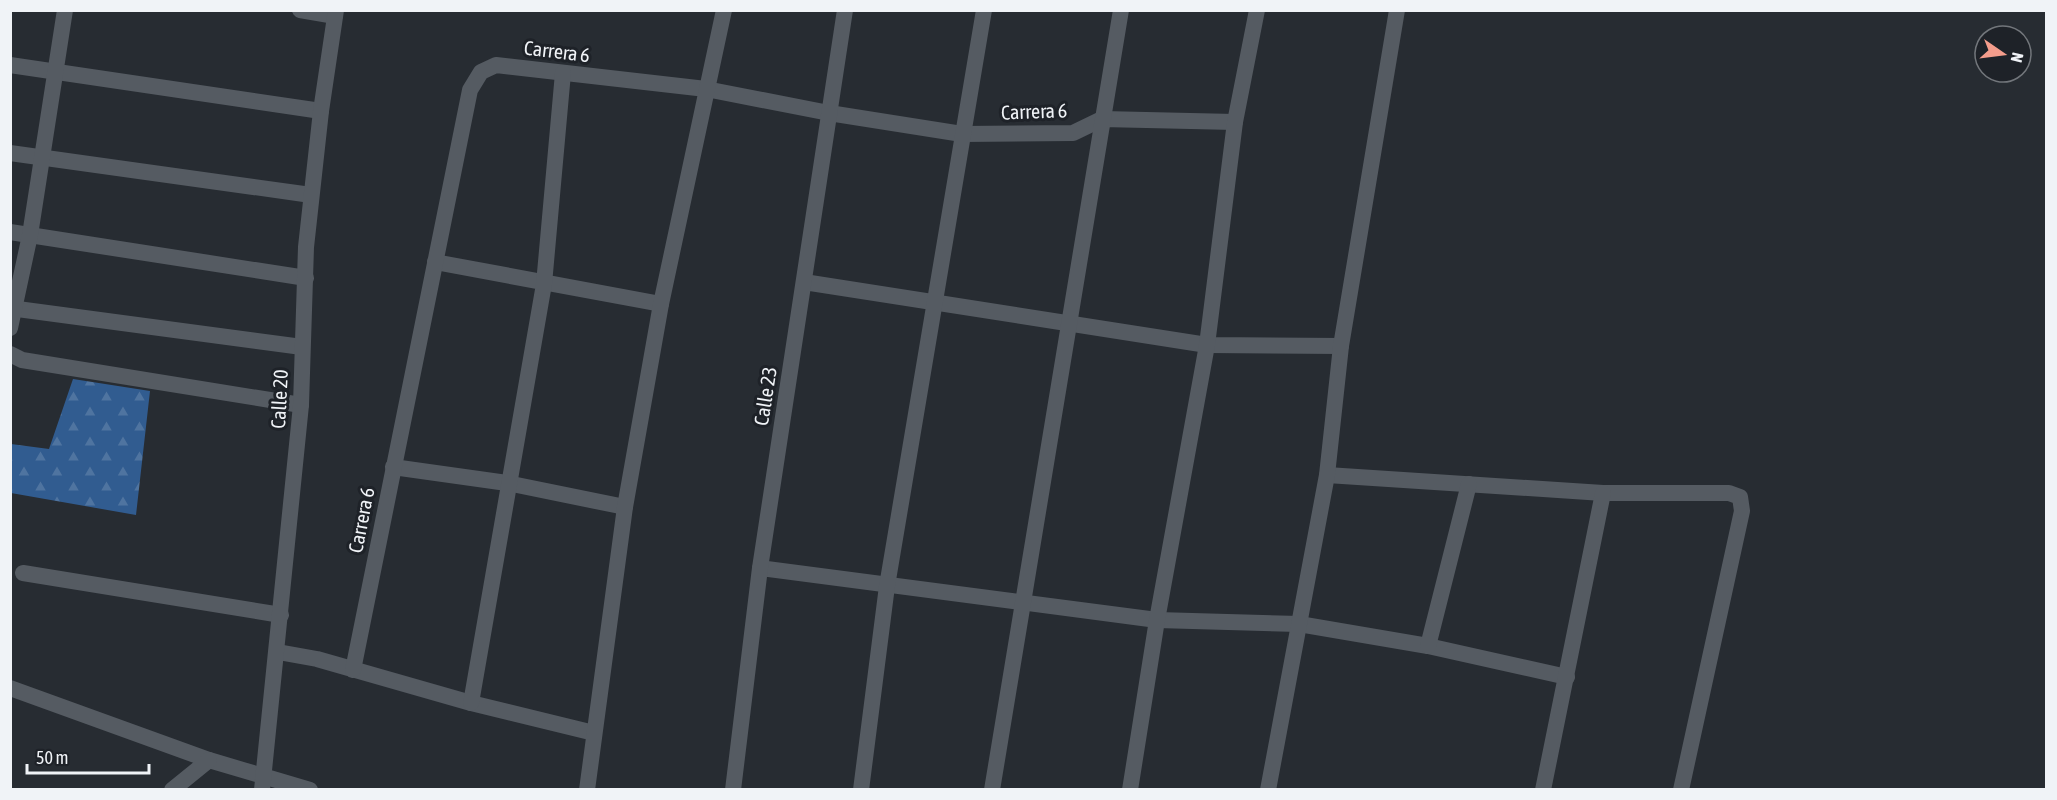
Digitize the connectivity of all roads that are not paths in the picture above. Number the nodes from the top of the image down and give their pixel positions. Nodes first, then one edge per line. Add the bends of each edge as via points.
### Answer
1 (65, 10) edge
2 (300, 10) edge
3 (724, 10) edge
4 (846, 10) edge
5 (984, 10) edge
6 (1121, 10) edge
7 (1257, 10) edge
8 (1397, 10) edge
9 (335, 13) edge
10 (10, 65) edge
11 (55, 72) junction
12 (563, 73) junction
13 (706, 89) junction
14 (321, 111) junction
15 (829, 114) junction
16 (1102, 119) junction
17 (1235, 122) junction
18 (962, 134) junction
19 (10, 153) edge
20 (42, 158) junction
21 (311, 195) junction
22 (10, 232) edge
23 (30, 235) junction
24 (435, 262) junction
25 (306, 278) junction
26 (804, 282) junction
27 (544, 284) junction
28 (661, 304) junction
29 (936, 304) junction
30 (13, 309) edge
31 (1068, 323) junction
32 (10, 328) edge
33 (1207, 345) junction
34 (1341, 346) junction
35 (302, 347) junction
36 (10, 354) edge
37 (301, 405) junction
38 (393, 467) junction
39 (1327, 475) junction
40 (507, 483) junction
41 (1469, 484) junction
42 (1603, 492) junction
43 (625, 507) junction
44 (760, 568) junction
45 (23, 573) dead end
46 (887, 586) junction
47 (1022, 603) junction
48 (281, 615) junction
49 (1157, 620) junction
50 (1299, 624) junction
51 (1428, 646) junction
52 (278, 652) junction
53 (353, 670) junction
54 (1567, 677) junction
55 (10, 688) edge
56 (471, 703) junction
57 (594, 733) junction
58 (209, 760) junction
59 (263, 783) edge
60 (172, 789) edge
61 (310, 789) edge
62 (587, 789) edge
63 (733, 789) edge
64 (861, 789) edge
65 (992, 789) edge
66 (1130, 789) edge
67 (1269, 789) edge
68 (1543, 789) edge
69 (1681, 789) edge

1 - 11 street
2 - 9 street
3 - 13 street
4 - 15 street, Calle 23
5 - 18 street
6 - 16 street
7 - 17 street
8 - 34 street
9 - 14 street, Calle 20
10 - 11 street
11 - 14 street
11 - 20 street
12 - 13 street, Carrera 6
12 - 24 street, Carrera 6 via 496,65 481,72 470,90
12 - 27 street
13 - 15 street, Carrera 6
13 - 28 street
14 - 21 street, Calle 20
15 - 18 street, Carrera 6
15 - 26 street, Calle 23
16 - 17 street, Carrera 6
16 - 18 street, Carrera 6 via 1073,133
16 - 31 street
17 - 33 street
18 - 29 street
19 - 20 street
20 - 21 street
20 - 23 street
21 - 25 street, Calle 20
22 - 23 street
23 - 25 street
23 - 30 street
24 - 27 street
24 - 38 street, Carrera 6
25 - 35 street, Calle 20
26 - 29 street
26 - 44 street, Calle 23
27 - 28 street
27 - 40 street
28 - 43 street
29 - 31 street
29 - 46 street
30 - 32 street
30 - 35 street
31 - 33 street
31 - 47 street
33 - 34 street
33 - 49 street
34 - 39 street
35 - 37 street, Calle 20
36 - 37 street via 22,360
37 - 48 street, Calle 20
38 - 40 street
38 - 53 street, Carrera 6
39 - 41 street
39 - 50 street
40 - 43 street
40 - 56 street
41 - 42 street
41 - 51 street
42 - 54 street
42 - 69 street via 1729,493 1740,497 1742,511
43 - 57 street
44 - 46 street
44 - 63 street, Calle 23
45 - 48 street
46 - 47 street
46 - 64 street
47 - 49 street
47 - 65 street
48 - 52 street, Calle 20
49 - 50 street
49 - 66 street
50 - 51 street
50 - 67 street
51 - 54 street
52 - 53 street
52 - 59 street, Calle 20
53 - 56 street
54 - 68 street
55 - 58 street
56 - 57 street
57 - 62 street
58 - 59 street
58 - 60 street
59 - 61 street

